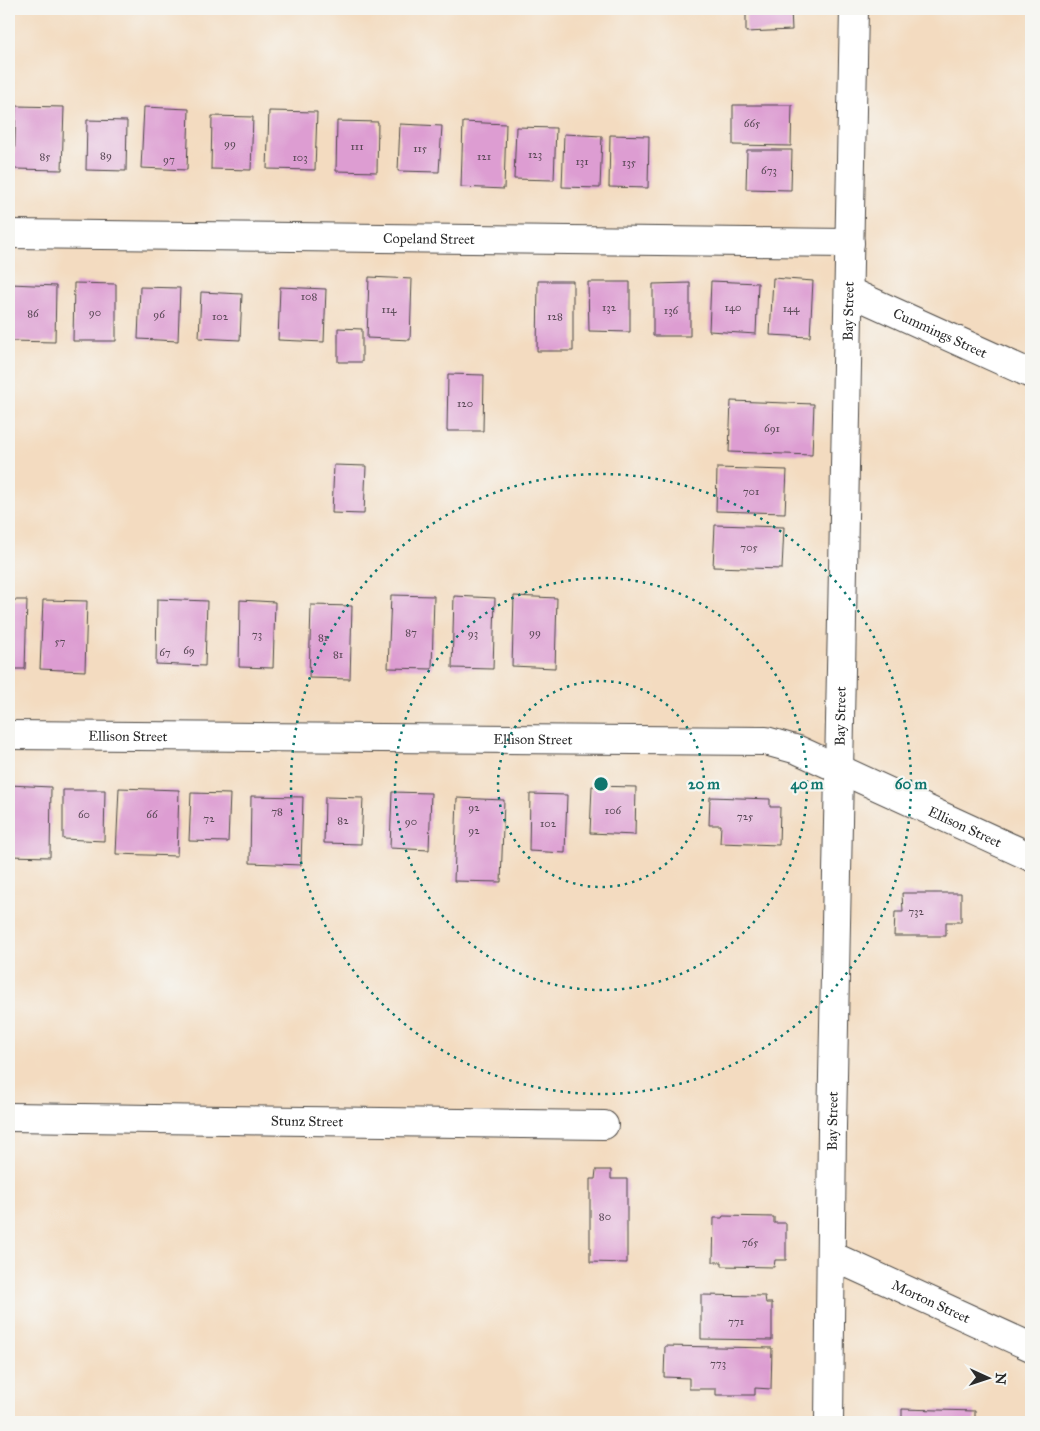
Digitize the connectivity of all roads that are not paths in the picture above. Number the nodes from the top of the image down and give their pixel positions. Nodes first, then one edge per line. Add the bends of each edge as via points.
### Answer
1 (854, 9) edge
2 (9, 234) edge
3 (850, 244) junction
4 (850, 292) junction
5 (1031, 374) edge
6 (9, 735) edge
7 (840, 770) junction
8 (1031, 857) edge
9 (9, 1117) edge
10 (604, 1125) dead end
11 (832, 1256) junction
12 (1031, 1347) edge
13 (829, 1422) edge

1 - 3 street, Bay Street
2 - 3 street, Copeland Street
3 - 4 street, Bay Street
4 - 5 street, Cummings Street
4 - 7 street, Bay Street
6 - 7 street, Ellison Street via 766,741 798,750
7 - 8 street, Ellison Street
7 - 11 street, Bay Street
9 - 10 street, Stunz Street
11 - 12 street, Morton Street
11 - 13 street, Bay Street

